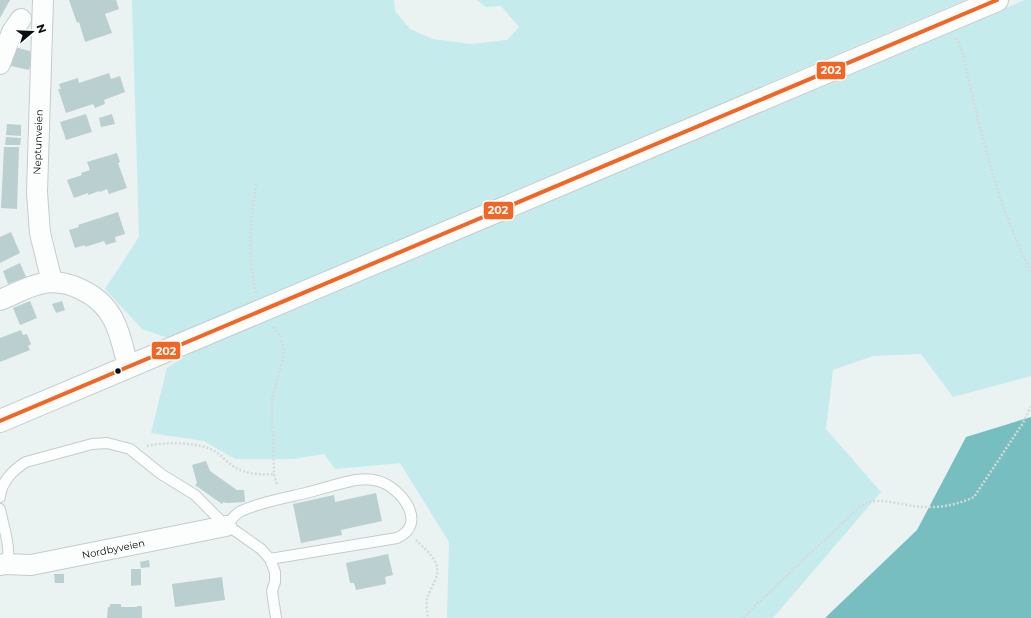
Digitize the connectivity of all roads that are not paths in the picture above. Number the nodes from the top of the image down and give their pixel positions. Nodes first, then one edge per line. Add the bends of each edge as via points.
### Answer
1 (43, 0) edge
2 (997, 0) edge
3 (21, 19) dead end
4 (0, 64) edge
5 (52, 282) junction
6 (0, 300) edge
7 (128, 367) junction
8 (0, 421) edge
9 (0, 497) edge
10 (0, 510) edge
11 (226, 526) junction
12 (270, 559) junction
13 (2, 564) edge
14 (276, 618) edge

1 - 5 street, Neptunveien via 37,192 40,233
2 - 7 main road
3 - 4 street via 12,32
5 - 6 street via 39,284
5 - 7 street via 84,291 106,309 117,328
7 - 8 main road
9 - 11 lane via 0,491 7,479 17,467 26,462 92,444 107,443 130,449 194,495
10 - 13 lane via 8,554
11 - 12 lane via 261,549
11 - 12 lane via 239,512 260,504 358,480 377,480 389,486 406,501 411,518 405,535
11 - 13 street, Nordbyveien via 31,565
12 - 14 lane via 275,572 272,591

